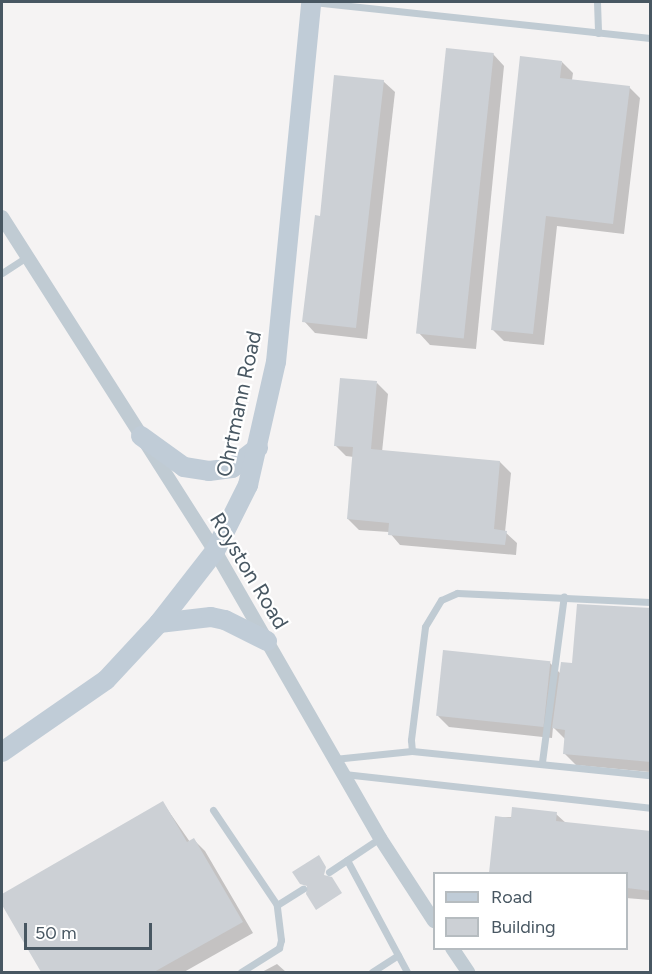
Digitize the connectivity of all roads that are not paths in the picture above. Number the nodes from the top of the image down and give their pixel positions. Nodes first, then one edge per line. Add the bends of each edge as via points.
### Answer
1 (311, 2) edge
2 (597, 2) edge
3 (598, 33) junction
4 (651, 38) edge
5 (2, 217) edge
6 (27, 257) junction
7 (2, 273) edge
8 (141, 436) junction
9 (258, 448) junction
10 (215, 551) junction
11 (564, 596) junction
12 (651, 602) edge
13 (159, 624) junction
14 (267, 641) junction
15 (412, 751) junction
16 (2, 752) edge
17 (334, 759) junction
18 (542, 762) junction
19 (344, 774) junction
20 (651, 775) edge
21 (651, 808) edge
22 (213, 810) dead end
23 (380, 838) junction
24 (347, 860) junction
25 (329, 872) dead end
26 (303, 889) dead end
27 (277, 905) junction
28 (433, 918) edge
29 (454, 950) edge
30 (398, 955) junction
31 (241, 972) edge
32 (372, 972) edge
33 (407, 972) edge
34 (468, 972) edge

1 - 3 lane
1 - 9 main road, Ohrtmann Road via 276,362
2 - 3 lane
3 - 4 lane
5 - 6 street, Royston Road
6 - 7 lane
6 - 8 street, Royston Road
8 - 9 main road via 184,466 209,471 232,468
8 - 10 street, Royston Road
9 - 10 main road, Ohrtmann Road via 248,485
10 - 13 main road, Ohrtmann Road
10 - 14 street, Royston Road
11 - 12 lane
11 - 15 lane via 457,593 441,600 425,627
11 - 18 lane
13 - 14 main road via 211,617
13 - 16 main road, Ohrtmann Road via 106,680
14 - 17 street, Royston Road
15 - 17 lane
15 - 18 lane
17 - 19 street, Royston Road
18 - 20 lane
19 - 21 lane
19 - 23 street, Royston Road
22 - 27 lane
23 - 24 lane
23 - 28 street, Royston Road
24 - 25 lane
24 - 30 lane
26 - 27 lane
27 - 31 lane via 282,940 279,948
29 - 34 street
30 - 32 lane
30 - 33 lane

